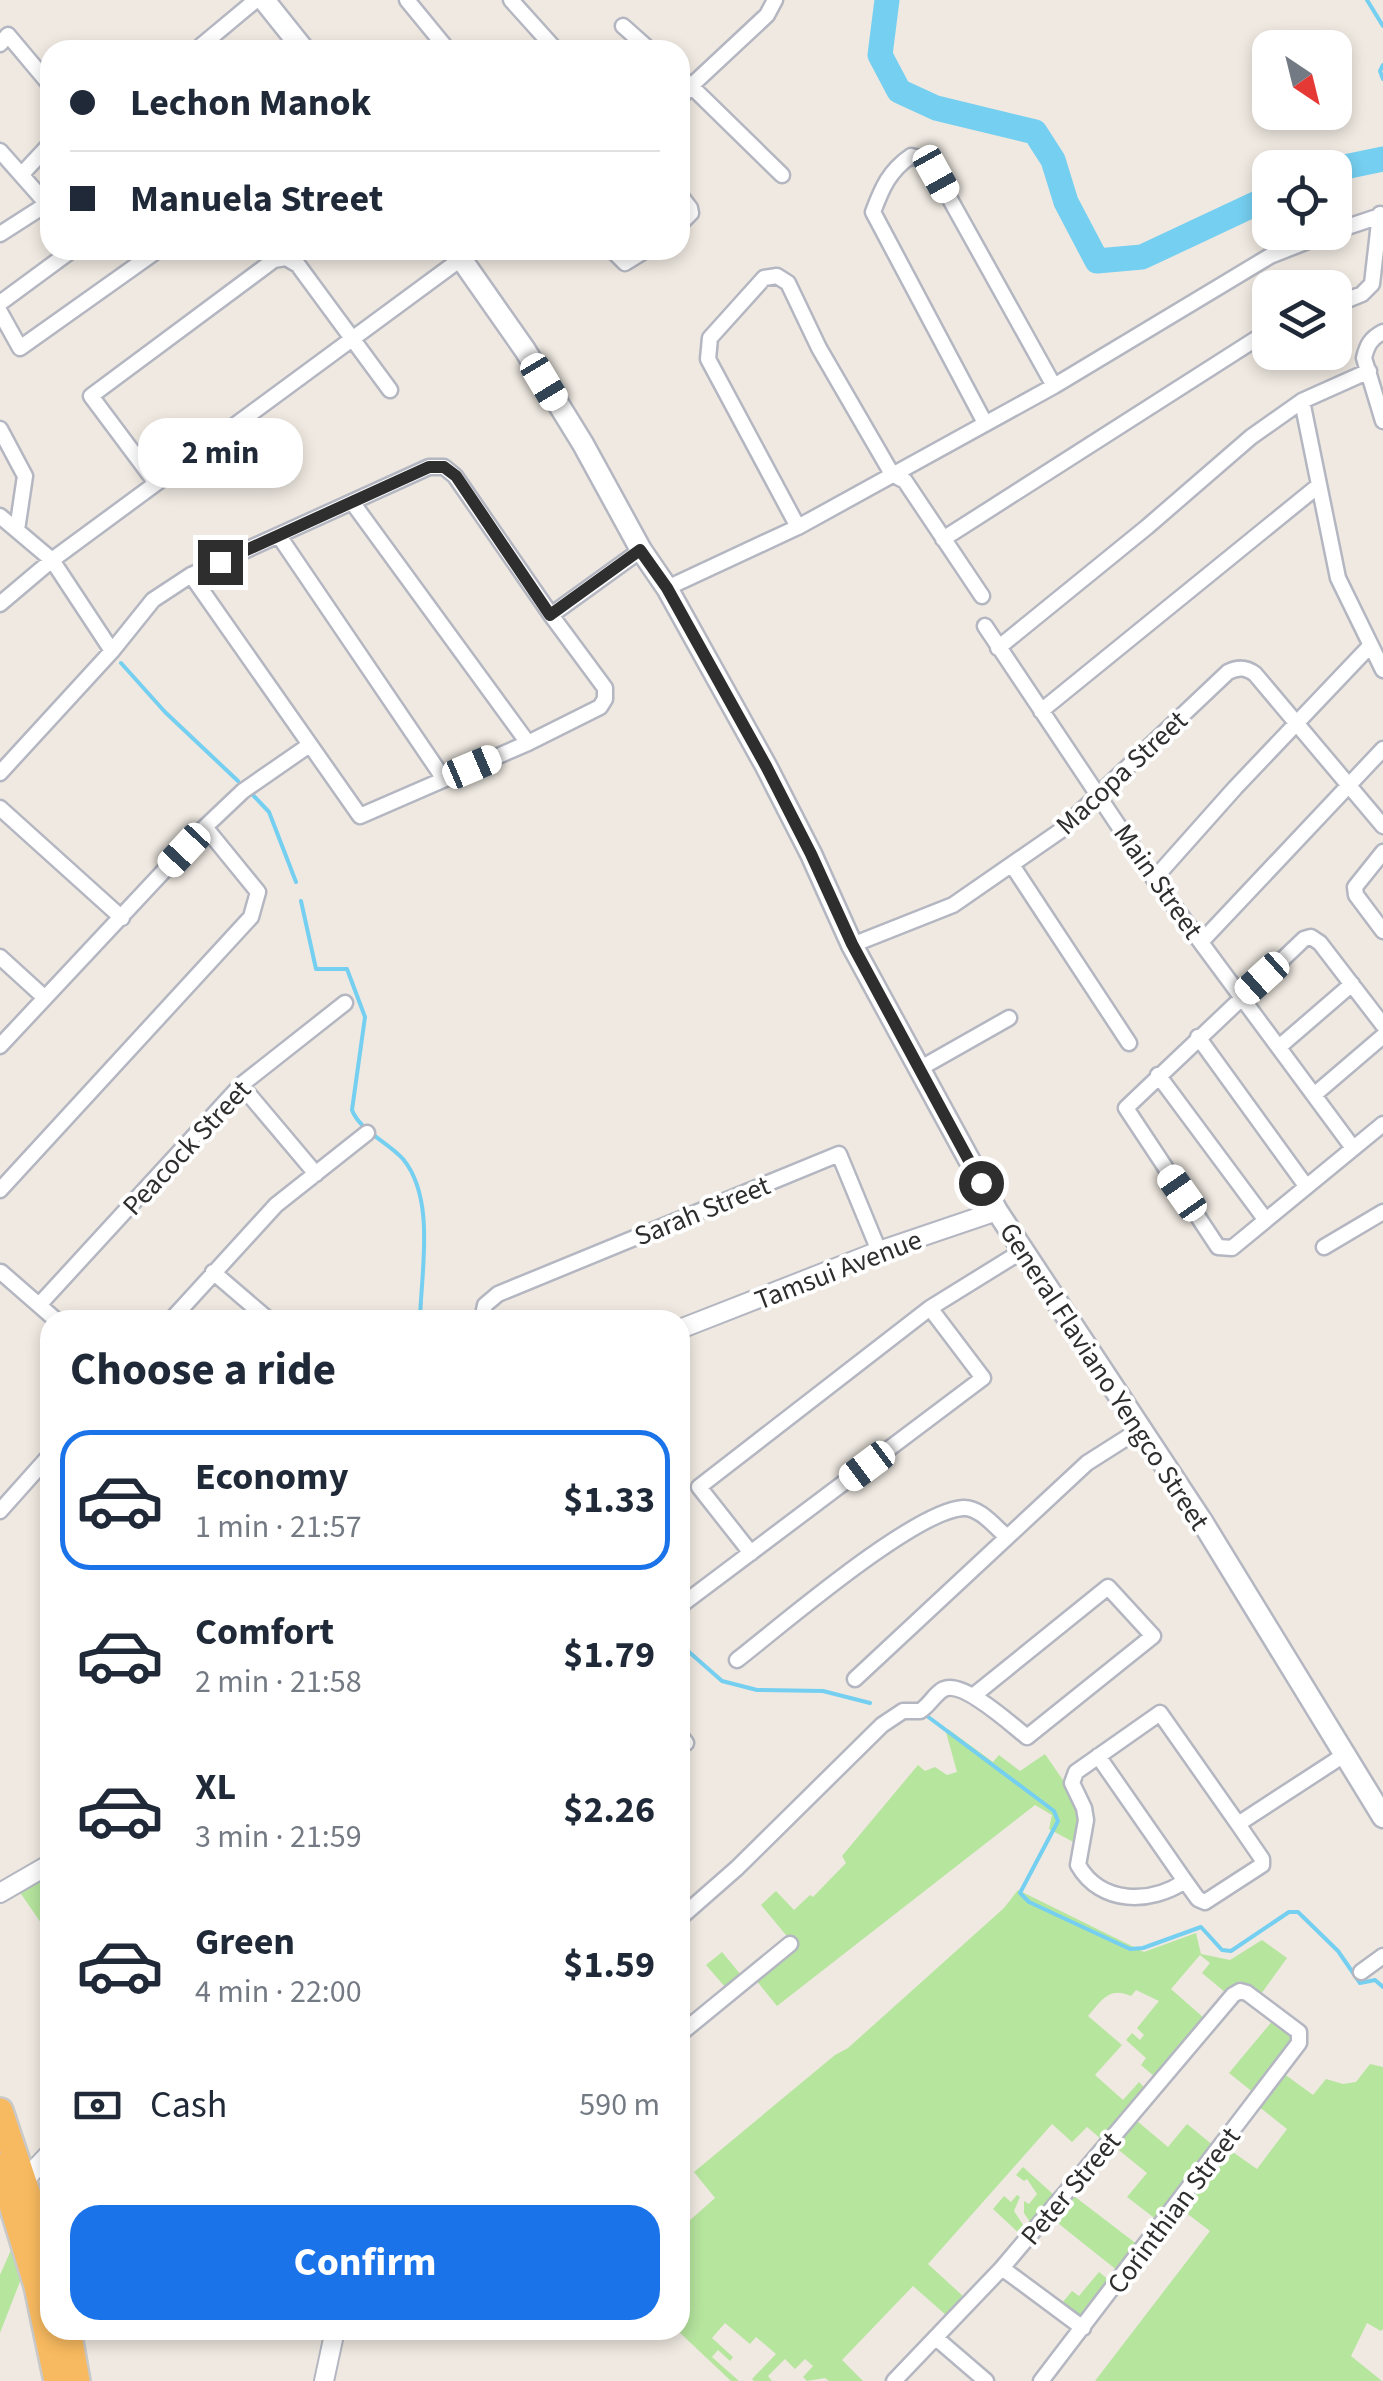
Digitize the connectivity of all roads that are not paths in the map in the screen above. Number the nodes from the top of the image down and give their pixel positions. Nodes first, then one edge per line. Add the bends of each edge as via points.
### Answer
1 (260, 0) edge
2 (407, 0) edge
3 (511, 0) edge
4 (775, 0) edge
5 (623, 26) dead end
6 (209, 40) edge
7 (295, 40) edge
8 (440, 40) edge
9 (547, 40) edge
10 (639, 40) edge
11 (0, 44) edge
12 (40, 73) edge
13 (690, 82) edge
14 (690, 92) edge
15 (0, 151) edge
16 (40, 155) edge
17 (22, 174) junction
18 (782, 176) dead end
19 (40, 194) edge
20 (40, 208) edge
21 (1381, 215) edge
22 (1352, 225) edge
23 (0, 234) edge
24 (1286, 250) edge
25 (58, 260) edge
26 (144, 260) edge
27 (274, 260) edge
28 (289, 260) edge
29 (451, 260) edge
30 (463, 260) edge
31 (1352, 298) edge
32 (0, 303) edge
33 (0, 312) edge
34 (1383, 332) edge
35 (351, 340) junction
36 (1252, 342) edge
37 (1369, 371) junction
38 (1054, 386) junction
39 (390, 390) dead end
40 (1302, 401) junction
41 (1383, 421) edge
42 (985, 423) junction
43 (0, 428) edge
44 (892, 474) junction
45 (156, 484) junction
46 (1318, 486) junction
47 (352, 502) junction
48 (0, 516) edge
49 (798, 526) junction
50 (17, 530) junction
51 (279, 536) junction
52 (943, 539) junction
53 (640, 550) junction
54 (52, 560) junction
55 (192, 575) junction
56 (667, 588) junction
57 (982, 596) dead end
58 (0, 604) edge
59 (550, 615) junction
60 (985, 626) dead end
61 (1369, 647) junction
62 (998, 648) junction
63 (112, 652) junction
64 (1383, 670) edge
65 (1042, 711) junction
66 (1295, 723) junction
67 (528, 743) junction
68 (308, 746) junction
69 (1383, 750) edge
70 (0, 773) edge
71 (444, 778) junction
72 (1348, 788) junction
73 (1100, 796) junction
74 (0, 808) edge
75 (206, 826) junction
76 (1383, 826) edge
77 (1383, 852) edge
78 (1012, 865) junction
79 (1154, 879) junction
80 (122, 918) junction
81 (1383, 931) edge
82 (1201, 942) junction
83 (852, 944) junction
84 (0, 957) edge
85 (1352, 984) junction
86 (1242, 996) junction
87 (45, 998) junction
88 (345, 1003) dead end
89 (1009, 1018) dead end
90 (1383, 1025) edge
91 (1383, 1036) edge
92 (1198, 1038) junction
93 (1129, 1043) dead end
94 (0, 1046) edge
95 (1279, 1048) junction
96 (919, 1069) junction
97 (1158, 1075) junction
98 (240, 1085) junction
99 (1314, 1095) junction
100 (1383, 1124) edge
101 (367, 1133) dead end
102 (1353, 1148) junction
103 (316, 1174) junction
104 (1306, 1186) junction
105 (0, 1190) edge
106 (997, 1211) junction
107 (1383, 1212) edge
108 (1265, 1219) junction
109 (1324, 1247) dead end
110 (1022, 1251) junction
111 (879, 1252) junction
112 (1, 1272) edge
113 (213, 1272) junction
114 (39, 1305) junction
115 (930, 1308) junction
116 (45, 1310) edge
117 (181, 1310) edge
118 (257, 1310) edge
119 (484, 1310) edge
120 (690, 1325) edge
121 (1142, 1428) junction
122 (40, 1465) edge
123 (2, 1504) edge
124 (1007, 1537) junction
125 (751, 1553) junction
126 (690, 1599) edge
127 (737, 1660) dead end
128 (854, 1679) dead end
129 (973, 1696) junction
130 (1098, 1756) junction
131 (1344, 1756) junction
132 (1383, 1817) edge
133 (1238, 1824) junction
134 (40, 1870) edge
135 (1185, 1881) junction
136 (0, 1893) edge
137 (690, 1909) edge
138 (790, 1944) dead end
139 (1383, 1956) edge
140 (1361, 1972) dead end
141 (1240, 1991) joint
142 (690, 2026) edge
143 (0, 2111) edge
144 (40, 2164) edge
145 (0, 2166) edge
146 (18, 2187) junction
147 (40, 2237) edge
148 (1002, 2268) junction
149 (40, 2300) edge
150 (1083, 2328) junction
151 (936, 2338) junction
152 (48, 2340) edge
153 (70, 2340) edge
154 (333, 2340) edge
155 (57, 2381) edge
156 (78, 2381) edge
157 (324, 2381) edge
158 (894, 2381) edge
159 (986, 2381) edge
160 (1041, 2381) edge

1 - 6 street
1 - 7 main road
2 - 8 street
3 - 9 street
4 - 13 street via 767,16
5 - 10 street
11 - 12 street via 8,36
14 - 18 street
15 - 17 street
16 - 17 street
17 - 19 street
20 - 23 street
21 - 22 street
21 - 31 street via 1372,284
24 - 38 street
25 - 32 street
26 - 33 street via 20,348
27 - 45 street via 90,396
28 - 35 street
29 - 35 street
30 - 53 main road, General Flaviano Yengco Street via 525,350
34 - 37 street via 1367,347
35 - 39 street
35 - 45 street
36 - 52 street
37 - 40 street
37 - 41 street
38 - 42 street
38 - 42 street via 936,174 924,159 911,156 885,180 874,212
40 - 46 street
40 - 62 street
42 - 44 street
43 - 50 street via 25,476
44 - 49 street
44 - 49 street via 788,283 764,278 710,338 708,360
44 - 52 street via 906,481
45 - 54 street
46 - 61 street via 1338,578
46 - 65 street
47 - 51 street
47 - 59 street via 429,467 444,467
47 - 67 street
48 - 50 street
49 - 56 street
50 - 54 street
51 - 55 street
51 - 71 street
52 - 57 street
53 - 56 main road, General Flaviano Yengco Street
53 - 59 street
54 - 58 street
54 - 63 street
55 - 63 street via 152,600
55 - 68 street
56 - 83 main road, General Flaviano Yengco Street via 802,836
59 - 67 street via 605,688 606,700
60 - 62 street, Main Street
61 - 64 street
61 - 66 street
62 - 65 street, Main Street
63 - 70 street
65 - 73 street, Main Street
66 - 72 street, Macopa Street
66 - 73 street, Macopa Street via 1255,674 1236,668
66 - 79 street
67 - 71 street
68 - 71 street via 360,816
68 - 75 street
69 - 72 street
72 - 76 street, Macopa Street
72 - 82 street
73 - 78 street, Macopa Street
73 - 79 street, Main Street
74 - 80 street
75 - 80 street
75 - 105 street via 258,892 251,917
77 - 81 street via 1355,887
78 - 83 street, Macopa Street via 953,905
78 - 93 street
79 - 82 street, Main Street
80 - 87 street
82 - 86 street, Main Street
83 - 96 main road, General Flaviano Yengco Street
84 - 87 street
85 - 86 street via 1311,938
85 - 90 street
85 - 95 street
86 - 92 street
86 - 95 street, Main Street
87 - 94 street
88 - 98 street, Peacock Street
89 - 96 street
91 - 99 street
92 - 97 street
92 - 104 street
95 - 99 street, Main Street
96 - 106 main road, General Flaviano Yengco Street
97 - 108 street
97 - 108 street via 1128,1103 1127,1114 1218,1246 1232,1248
98 - 103 street
98 - 114 street, Peacock Street
99 - 102 street, Main Street
100 - 102 street
101 - 103 street
102 - 104 street
103 - 113 street via 276,1204
104 - 108 street
106 - 110 main road, General Flaviano Yengco Street
106 - 111 street, Tamsui Avenue
107 - 109 street
110 - 115 street
110 - 121 main road, General Flaviano Yengco Street
111 - 119 street, Sarah Street via 840,1154 498,1294
111 - 120 street, Tamsui Avenue
112 - 114 street
113 - 117 street
113 - 118 street
114 - 116 street
115 - 125 street via 699,1487
115 - 125 street via 983,1378
121 - 124 street via 1087,1464
121 - 131 main road, General Flaviano Yengco Street
122 - 123 street
124 - 127 street via 966,1507 913,1526
124 - 128 street
125 - 126 street
129 - 129 street via 1027,1737 1154,1636 1108,1587
129 - 137 street via 948,1687 920,1711 903,1711 882,1725
130 - 133 street via 1160,1713
130 - 135 street
130 - 135 street via 1073,1778 1086,1820 1080,1870 1107,1890 1133,1898 1155,1897
131 - 132 main road, General Flaviano Yengco Street
131 - 133 street
133 - 135 street via 1262,1865 1205,1902
134 - 136 street
138 - 142 street
139 - 140 street
141 - 148 street, Peter Street
141 - 150 street, Corinthian Street via 1301,2036 1299,2043
143 - 146 highway
144 - 146 street
145 - 146 highway
146 - 147 highway
146 - 149 highway
148 - 150 street
148 - 151 street, Peter Street
150 - 160 street, Corinthian Street
151 - 158 street, Peter Street
151 - 159 street
152 - 155 highway
153 - 156 highway
154 - 157 street

